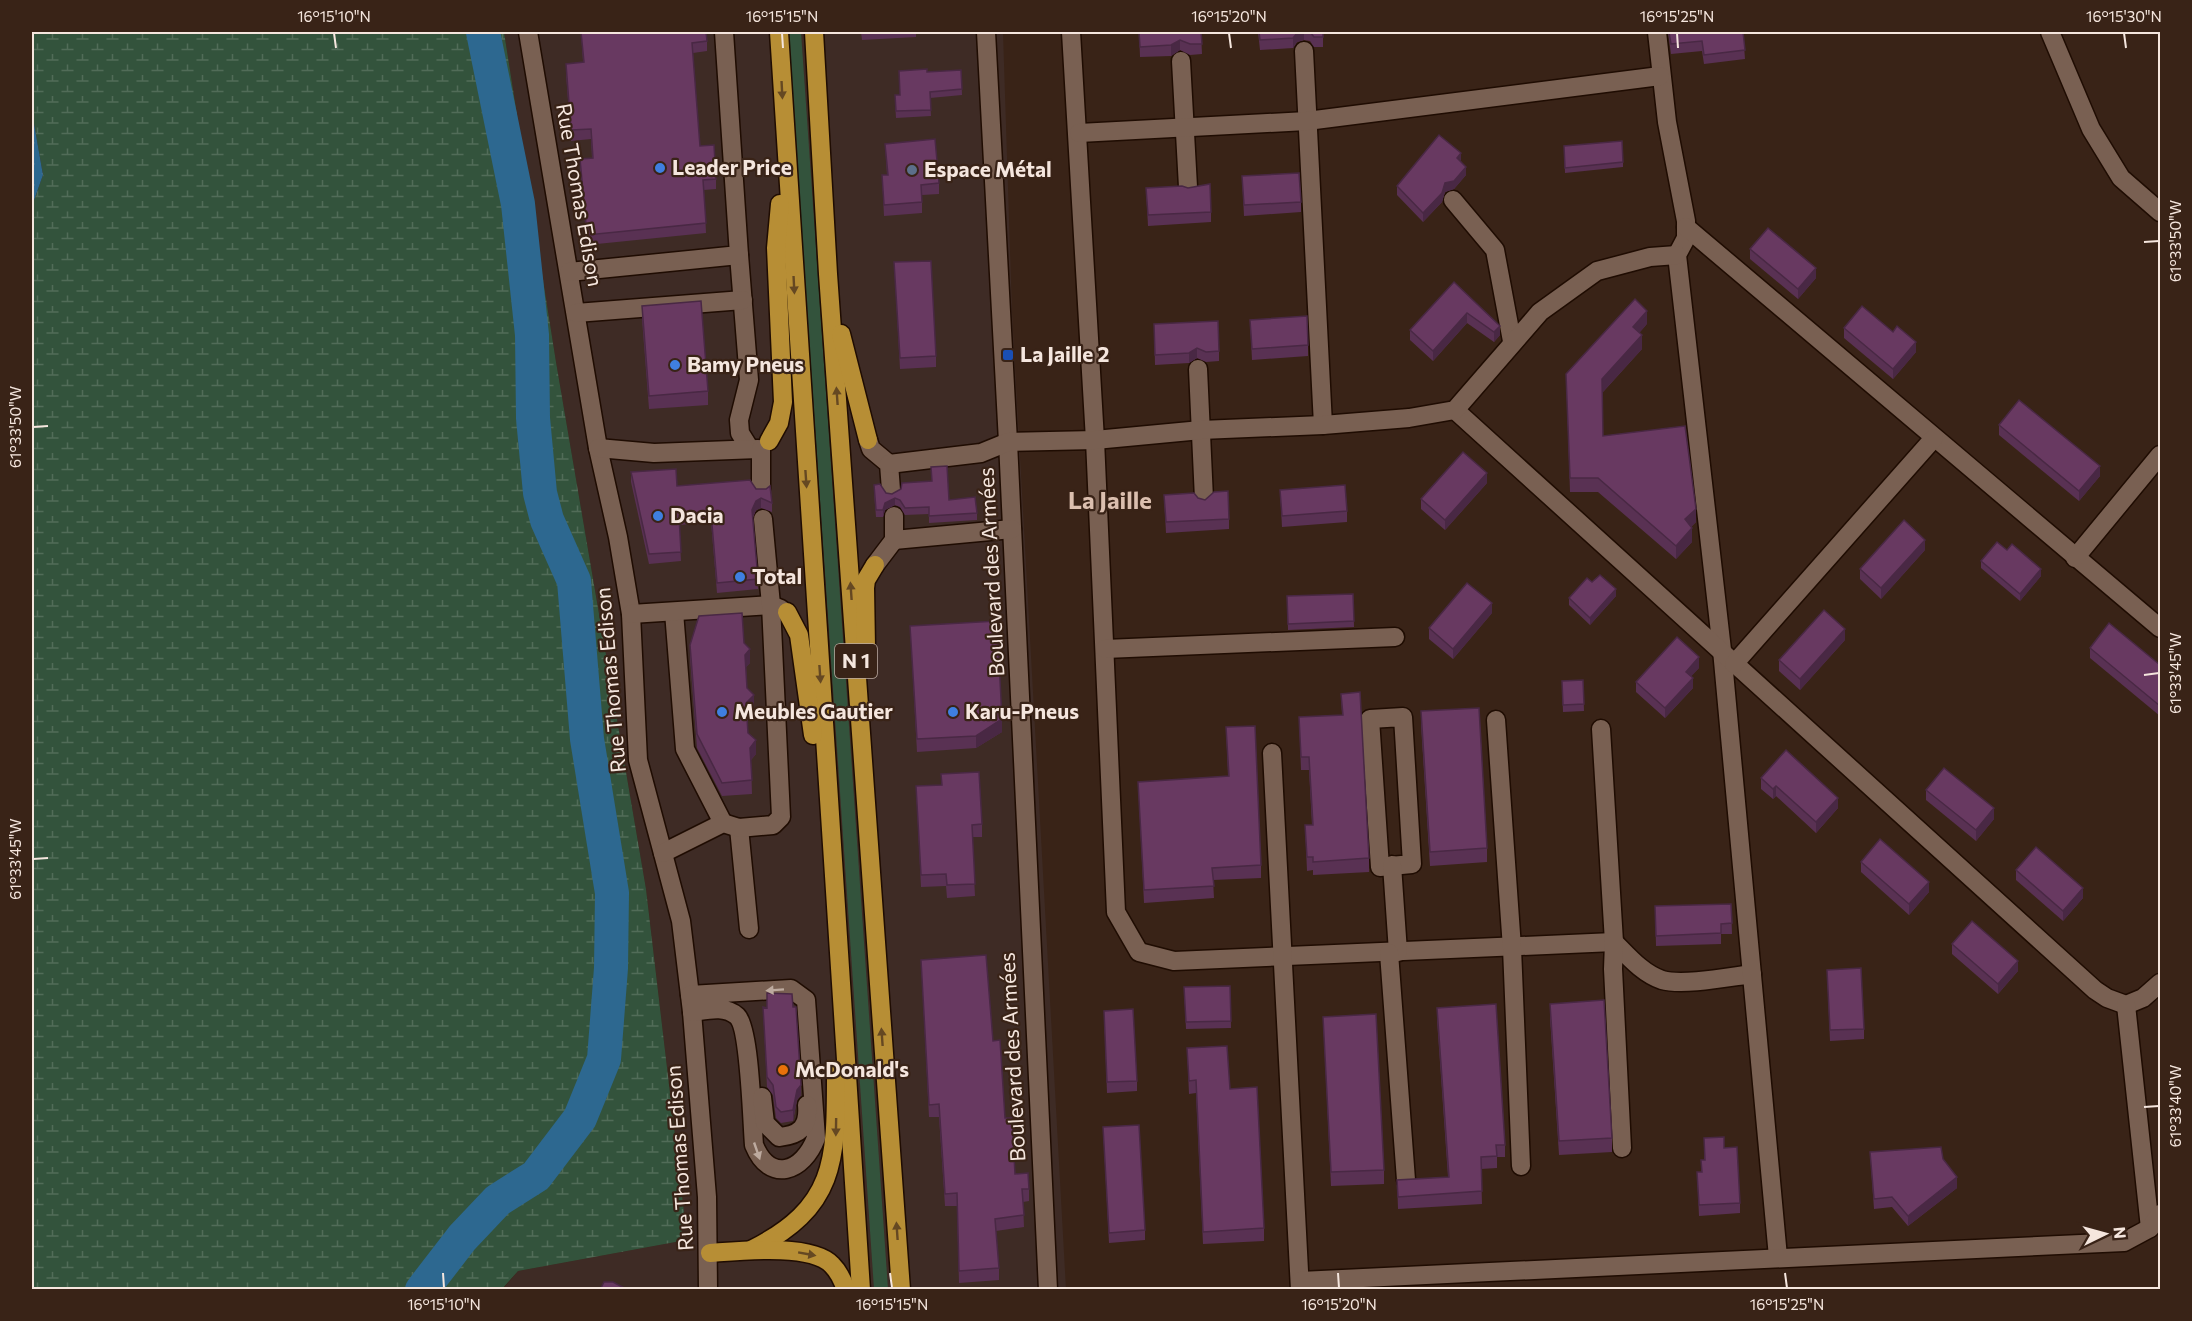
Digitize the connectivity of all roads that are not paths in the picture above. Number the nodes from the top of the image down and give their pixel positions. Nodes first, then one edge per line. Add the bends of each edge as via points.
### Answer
1 (528, 32) edge
2 (724, 32) edge
3 (779, 32) edge
4 (814, 32) edge
5 (986, 32) edge
6 (1071, 32) edge
7 (1657, 32) edge
8 (2050, 32) edge
9 (1304, 51) dead end
10 (1181, 61) dead end
11 (1660, 76) junction
12 (1307, 121) junction
13 (1185, 128) junction
14 (1079, 134) junction
15 (786, 145) junction
16 (1188, 187) edge
17 (1453, 200) dead end
18 (2160, 212) edge
19 (1686, 227) junction
20 (739, 255) junction
21 (1677, 255) junction
22 (569, 272) junction
23 (828, 274) junction
24 (743, 300) junction
25 (576, 313) junction
26 (1512, 341) junction
27 (1198, 369) dead end
28 (1455, 410) junction
29 (1323, 425) junction
30 (1201, 430) junction
31 (1934, 438) junction
32 (868, 440) joint
33 (1095, 440) junction
34 (1008, 442) junction
35 (760, 446) junction
36 (598, 448) junction
37 (2160, 455) edge
38 (889, 464) junction
39 (761, 489) edge
40 (891, 490) dead end
41 (1204, 499) edge
42 (894, 516) dead end
43 (763, 519) dead end
44 (1012, 529) junction
45 (894, 540) junction
46 (2075, 558) junction
47 (875, 565) joint
48 (779, 608) junction
49 (674, 612) junction
50 (631, 614) junction
51 (2160, 628) edge
52 (1395, 637) dead end
53 (1105, 649) junction
54 (1722, 650) junction
55 (1734, 664) junction
56 (1496, 720) dead end
57 (1600, 729) dead end
58 (1272, 753) dead end
59 (731, 826) junction
60 (868, 838) junction
61 (831, 847) junction
62 (663, 853) junction
63 (1392, 865) junction
64 (836, 921) junction
65 (749, 929) dead end
66 (1614, 942) junction
67 (1512, 948) junction
68 (1393, 952) junction
69 (1282, 957) junction
70 (1752, 974) junction
71 (2160, 982) edge
72 (691, 1003) junction
73 (2126, 1005) junction
74 (725, 1009) junction
75 (809, 1020) junction
76 (1622, 1148) dead end
77 (1521, 1166) dead end
78 (1406, 1180) edge
79 (2155, 1221) edge
80 (751, 1250) junction
81 (710, 1252) junction
82 (1778, 1257) junction
83 (1300, 1285) edge
84 (708, 1290) edge
85 (846, 1290) edge
86 (861, 1290) edge
87 (901, 1290) edge
88 (1048, 1290) edge

1 - 22 street, Rue Thomas Edison
2 - 20 street
3 -> 15 highway, N 1
4 - 23 highway, N 1
5 - 34 street, Boulevard des Armées
6 - 14 street
7 - 11 street
8 - 18 street via 2091,129 2121,178
9 - 12 street
10 - 13 street
11 - 12 street
11 - 19 street
12 - 13 street
12 - 29 street
13 - 14 street
13 - 16 street
14 - 33 street
15 - 35 highway via 776,248 783,402 778,423
15 -> 61 highway, N 1
17 - 26 street via 1495,250
19 - 21 street via 1686,237
19 - 31 street
20 - 22 street
20 - 24 street
21 - 26 street via 1650,256 1597,270 1540,312
21 - 54 street
22 - 25 street, Rue Thomas Edison
23 - 32 highway
60 -> 23 highway, N 1
24 - 25 street
24 - 35 street via 749,380 739,420 740,433
25 - 36 street, Rue Thomas Edison
26 - 28 street
27 - 30 street
28 - 29 street
28 - 54 street
29 - 30 street
30 - 33 street
30 - 41 street
31 - 46 street
31 - 55 street
32 - 38 street via 871,449
33 - 34 street
33 - 53 street
34 - 38 street via 981,453
34 - 44 street, Boulevard des Armées
35 - 36 street via 654,453
35 - 39 street
36 - 50 street, Rue Thomas Edison
37 - 46 street
38 - 40 street
42 - 45 street
43 - 48 street
44 - 45 street
44 - 88 street, Boulevard des Armées
45 - 47 street
46 - 51 street
47 - 60 highway via 865,588
48 - 49 street
48 - 59 street via 781,817 773,825
48 - 61 highway via 799,635
49 - 50 street
49 - 59 street via 685,749
50 - 62 street, Rue Thomas Edison via 638,760
52 - 53 street
53 - 69 street via 1116,912 1139,952 1174,961
54 - 55 street
54 - 70 street
55 - 73 street via 2095,990
56 - 67 street
57 - 66 street
58 - 69 street
59 - 62 street
59 - 65 street
87 -> 60 highway, N 1
61 - 64 highway, N 1
62 - 72 street, Rue Thomas Edison via 681,921
63 - 63 street via 1412,864 1403,717 1370,719 1380,867
63 - 68 street
64 -> 80 highway via 833,1156 820,1190 806,1212 782,1234
64 - 86 highway, N 1
66 - 67 street
66 - 70 street via 1637,965 1663,980
66 - 76 street via 1612,969
67 - 68 street
67 - 77 street
68 - 69 street
68 - 78 street
69 - 83 street
70 - 82 street
71 - 73 street via 2144,998
72 - 74 street
75 -> 72 street via 806,1000 791,989
72 - 81 street, Rue Thomas Edison
73 - 79 street
74 - 75 street via 743,1010 755,1023 765,1123 778,1137 801,1131 808,1115 802,1036
74 -> 75 street via 743,1025 754,1145 760,1160 771,1168 788,1169 802,1163 816,1138
79 - 82 street via 2124,1242
80 - 81 highway
80 -> 85 highway via 814,1254 831,1264
81 - 84 street, Rue Thomas Edison
82 - 83 street

